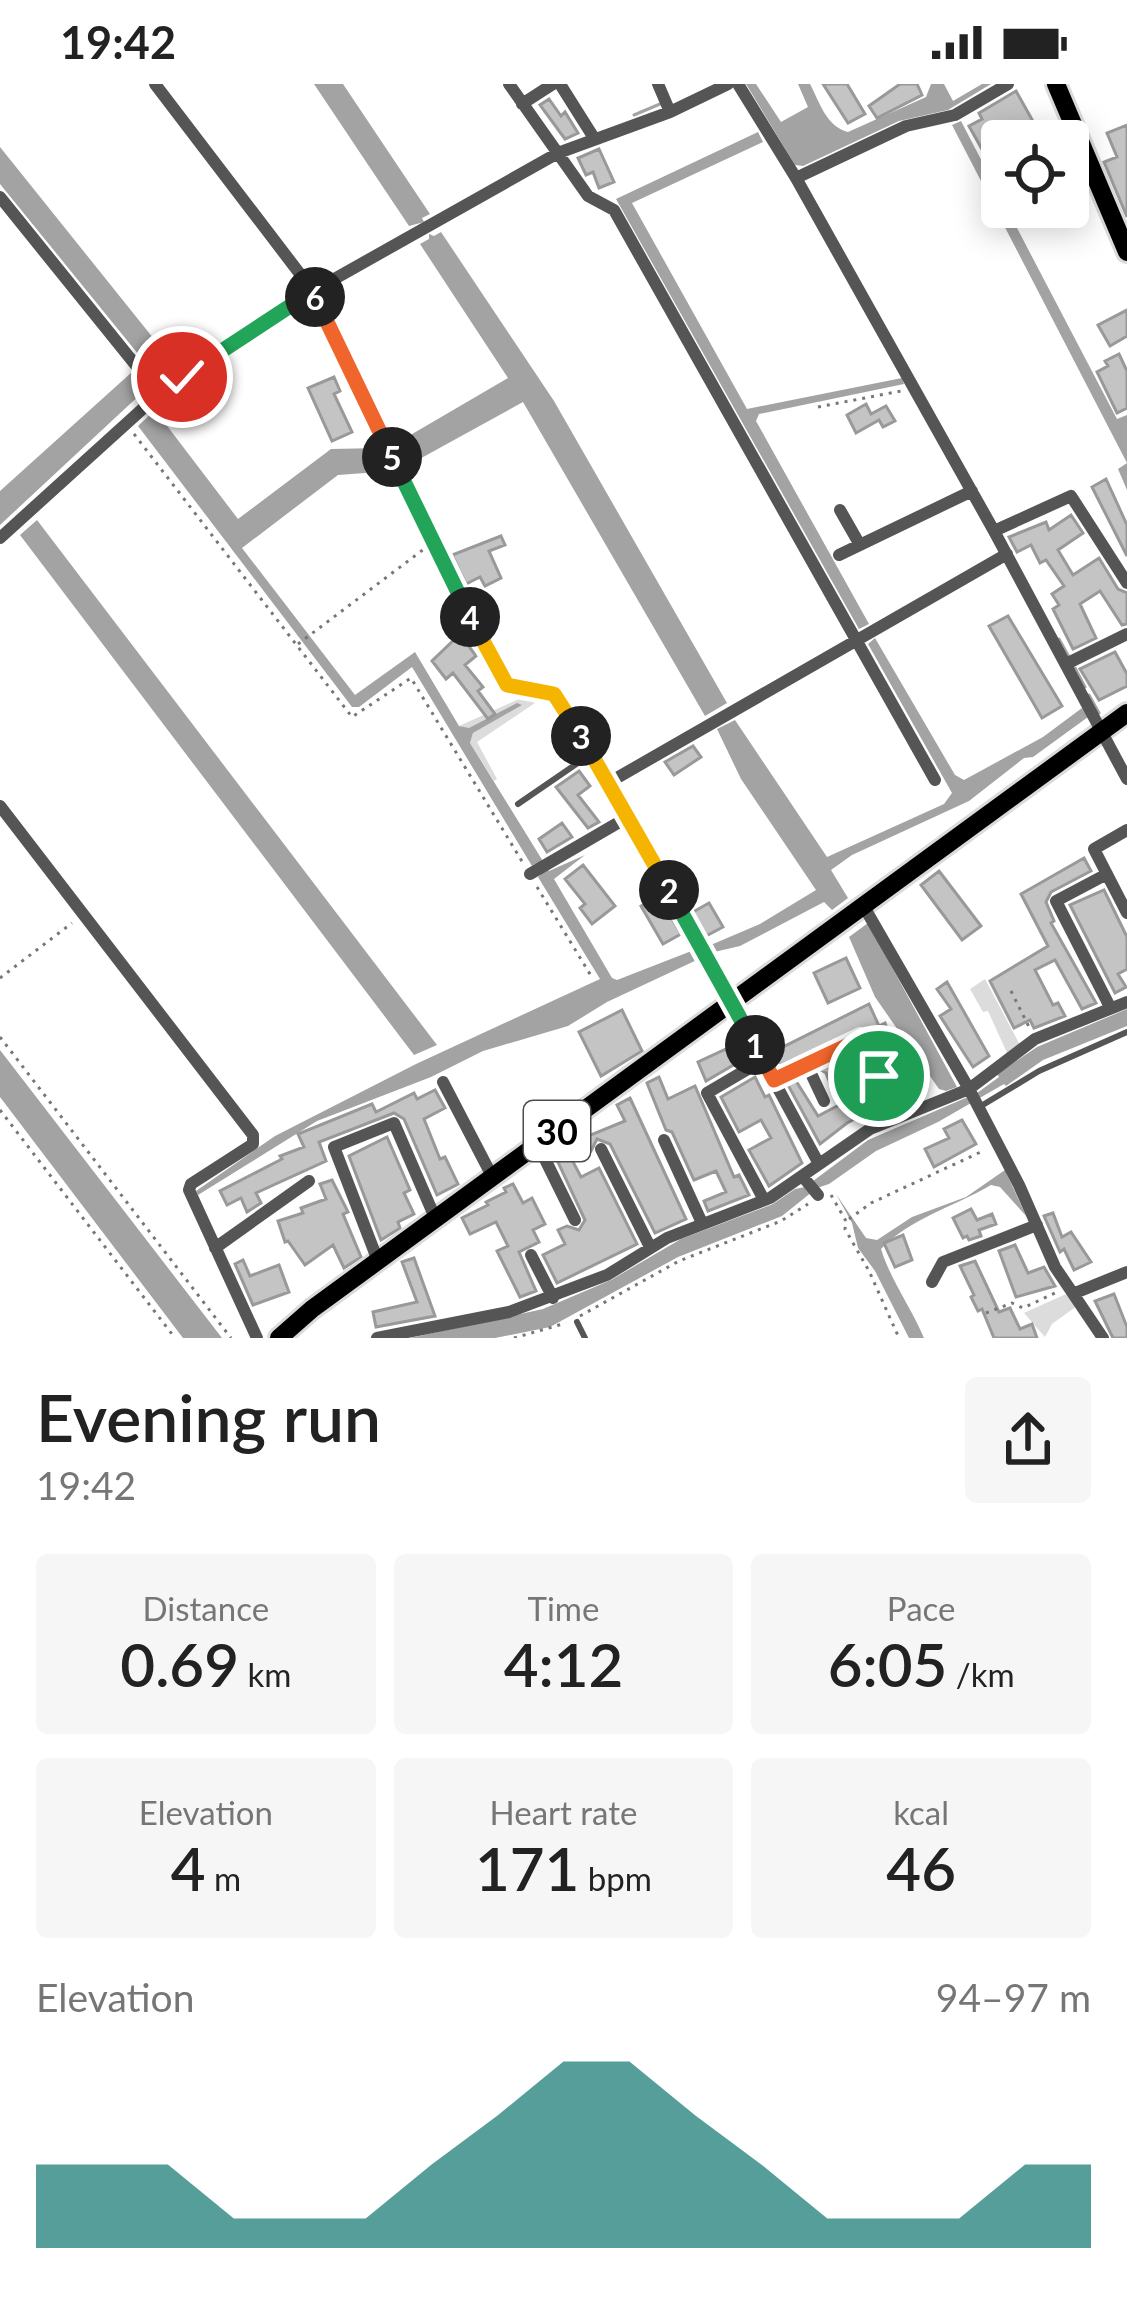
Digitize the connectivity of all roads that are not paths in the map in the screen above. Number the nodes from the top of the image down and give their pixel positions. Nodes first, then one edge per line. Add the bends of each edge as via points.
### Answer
1 (155, 84) edge
2 (509, 84) edge
3 (556, 84) edge
4 (658, 84) edge
5 (728, 84) edge
6 (738, 84) edge
7 (1008, 84) edge
8 (1056, 84) edge
9 (522, 104) junction
10 (670, 112) junction
11 (594, 138) junction
12 (558, 153) junction
13 (796, 178) junction
14 (0, 196) edge
15 (1127, 252) edge
16 (313, 291) junction
17 (159, 394) junction
18 (972, 491) junction
19 (840, 510) dead end
20 (994, 531) junction
21 (0, 538) edge
22 (860, 545) junction
23 (1006, 554) junction
24 (839, 555) dead end
25 (1127, 584) edge
26 (1127, 634) edge
27 (857, 640) junction
28 (1066, 664) junction
29 (1127, 713) edge
30 (1102, 732) junction
31 (591, 754) junction
32 (1127, 779) edge
33 (935, 780) dead end
34 (608, 783) junction
35 (518, 804) dead end
36 (0, 806) edge
37 (628, 817) junction
38 (1127, 830) edge
39 (538, 870) road end
40 (1107, 874) junction
41 (863, 904) junction
42 (1127, 913) edge
43 (1127, 1002) edge
44 (732, 1003) junction
45 (1110, 1007) junction
46 (1127, 1032) edge
47 (763, 1060) junction
48 (807, 1065) junction
49 (879, 1076) dead end
50 (774, 1080) junction
51 (443, 1082) dead end
52 (974, 1097) junction
53 (824, 1101) dead end
54 (664, 1140) dead end
55 (538, 1145) junction
56 (601, 1149) dead end
57 (819, 1164) junction
58 (493, 1178) junction
59 (804, 1179) junction
60 (309, 1181) dead end
61 (818, 1195) road end
62 (764, 1200) junction
63 (436, 1220) junction
64 (575, 1220) dead end
65 (702, 1223) junction
66 (1037, 1226) junction
67 (650, 1247) junction
68 (215, 1249) junction
69 (532, 1255) dead end
70 (378, 1261) junction
71 (1127, 1272) edge
72 (932, 1282) dead end
73 (1072, 1290) junction
74 (553, 1298) junction
75 (577, 1322) dead end
76 (256, 1338) edge
77 (279, 1338) edge
78 (377, 1338) edge
79 (585, 1338) edge
80 (1102, 1338) edge

1 - 16 street
2 - 9 street
3 - 9 street
3 - 11 street
4 - 10 street
5 - 10 street
6 - 13 street
7 - 13 street via 955,115 906,127
8 - 15 main road
9 - 12 street
10 - 11 street
11 - 12 street
12 - 16 street
12 - 27 street via 588,196 614,210
13 - 18 street
14 - 17 street
16 - 17 street
16 - 31 street via 497,673 515,689 554,694
17 - 21 street
18 - 20 street
18 - 22 street
19 - 22 street
20 - 23 street
20 - 25 street via 1070,496
22 - 24 street
23 - 27 street
23 - 28 street
26 - 28 street
27 - 33 street
27 - 34 street
28 - 30 street
29 - 30 main road, 30
30 - 32 street
30 - 41 main road, 30
31 - 34 street
31 - 35 lane
34 - 37 street
36 - 68 street via 253,1135 253,1144 191,1184
37 - 39 street
37 - 44 street
38 - 40 street via 1094,850
40 - 42 street
40 - 45 street via 1055,901
41 - 44 main road, 30
41 - 52 street
43 - 45 street
44 - 47 street
44 - 55 main road, 30
45 - 52 street via 1035,1040
46 - 52 lane
47 - 50 street
47 - 62 street via 707,1093
48 - 49 street via 861,1039
48 - 50 street
48 - 53 street
50 - 57 street
51 - 58 street
52 - 57 street via 870,1129
52 - 66 street
54 - 65 street
55 - 58 main road, 30
55 - 64 street
56 - 67 street
57 - 59 street
58 - 63 main road, 30
59 - 61 street
59 - 62 street
60 - 68 street
62 - 65 street
63 - 70 main road, 30
63 - 70 street via 394,1123 334,1147
65 - 67 street
66 - 72 street via 943,1262
66 - 73 street
67 - 74 street
68 - 76 street
69 - 74 street
70 - 77 main road, 30
71 - 73 street
73 - 80 street
74 - 78 street
75 - 79 lane

